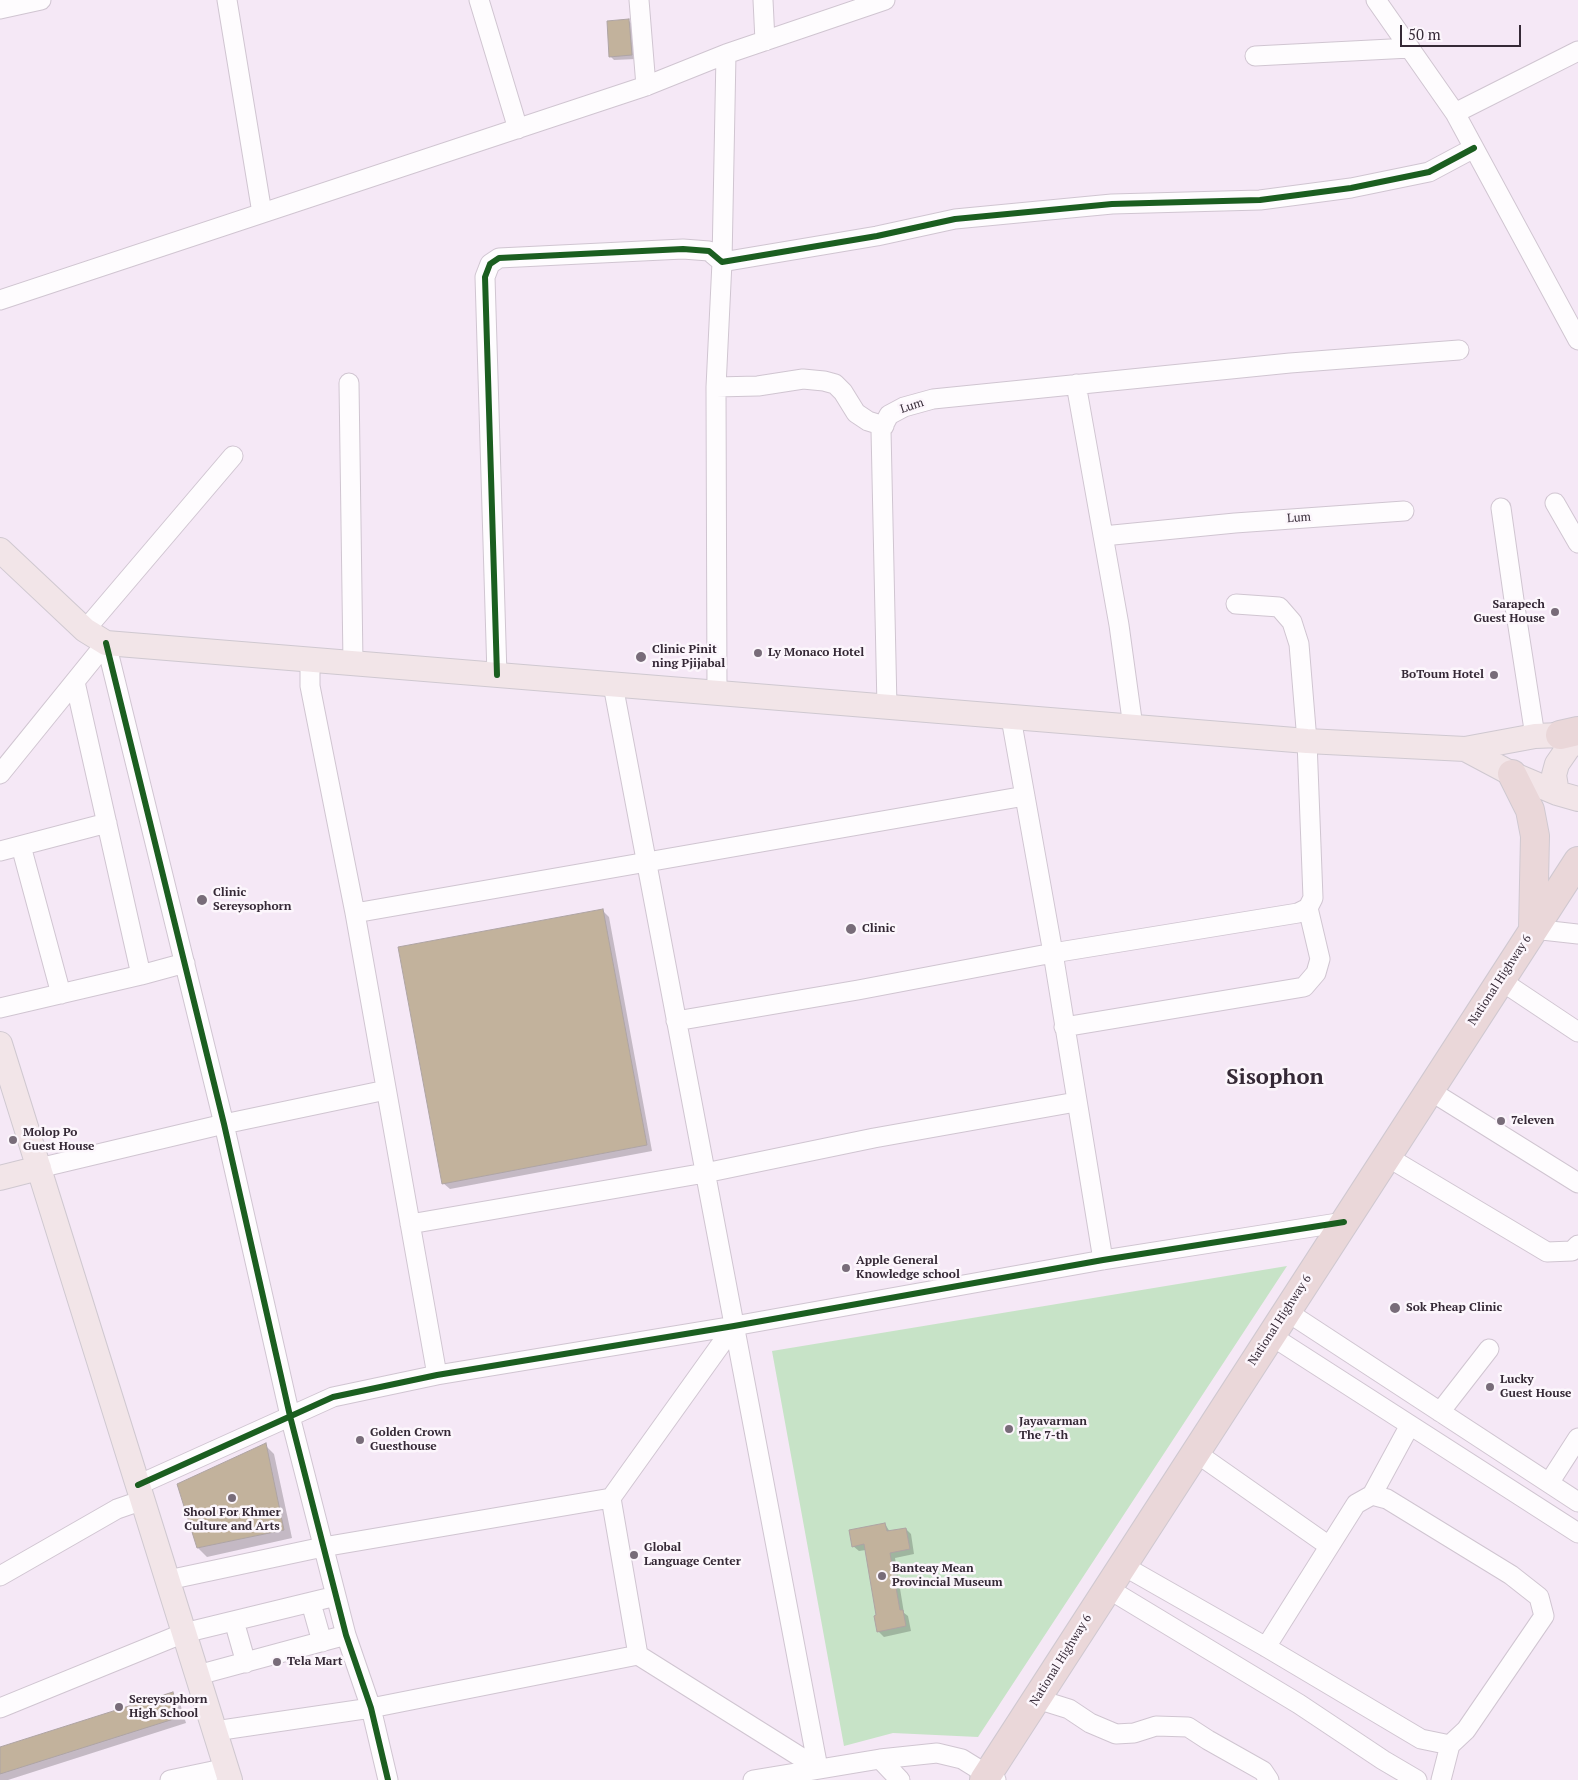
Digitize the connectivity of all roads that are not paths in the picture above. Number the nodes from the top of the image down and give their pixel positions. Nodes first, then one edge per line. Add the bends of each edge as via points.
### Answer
1 (41, 0) edge
2 (227, 0) edge
3 (479, 0) edge
4 (640, 0) edge
5 (763, 0) edge
6 (885, 0) edge
7 (1376, 0) edge
8 (0, 9) edge
9 (765, 40) junction
10 (1410, 48) junction
11 (1578, 51) edge
12 (726, 54) junction
13 (1255, 56) dead end
14 (646, 86) junction
15 (1455, 113) junction
16 (518, 129) junction
17 (1474, 148) junction
18 (262, 214) junction
19 (722, 262) junction
20 (0, 300) edge
21 (1578, 340) edge
22 (1459, 350) dead end
23 (349, 383) dead end
24 (1076, 384) junction
25 (716, 387) junction
26 (884, 426) junction
27 (233, 456) dead end
28 (1555, 503) dead end
29 (1502, 508) dead end
30 (1404, 511) dead end
31 (1103, 536) junction
32 (1578, 543) edge
33 (0, 550) edge
34 (1236, 604) dead end
35 (85, 630) junction
36 (106, 643) junction
37 (310, 660) junction
38 (353, 663) junction
39 (497, 675) junction
40 (75, 682) junction
41 (613, 686) junction
42 (718, 693) junction
43 (887, 707) junction
44 (1011, 718) junction
45 (1133, 727) junction
46 (1566, 736) edge
47 (1307, 741) junction
48 (1465, 749) junction
49 (0, 774) edge
50 (1512, 774) junction
51 (1024, 796) junction
52 (1568, 796) edge
53 (107, 823) junction
54 (21, 846) junction
55 (0, 851) edge
56 (646, 861) junction
57 (1578, 861) edge
58 (1308, 908) junction
59 (355, 912) junction
60 (1532, 929) junction
61 (1578, 934) edge
62 (1053, 954) junction
63 (185, 963) junction
64 (141, 975) junction
65 (1500, 980) junction
66 (60, 994) junction
67 (0, 1008) edge
68 (676, 1021) junction
69 (1064, 1027) junction
70 (1578, 1032) edge
71 (0, 1044) edge
72 (386, 1090) junction
73 (1429, 1090) junction
74 (1076, 1102) junction
75 (224, 1124) junction
76 (1386, 1156) junction
77 (39, 1168) junction
78 (705, 1173) junction
79 (0, 1178) edge
80 (1578, 1183) edge
81 (1344, 1222) junction
82 (410, 1224) junction
83 (1578, 1245) edge
84 (1103, 1260) junction
85 (1286, 1311) junction
86 (734, 1326) junction
87 (1270, 1335) junction
88 (1488, 1349) dead end
89 (437, 1375) junction
90 (1440, 1412) junction
91 (290, 1416) junction
92 (1410, 1425) junction
93 (1578, 1438) edge
94 (1195, 1452) junction
95 (1549, 1483) junction
96 (140, 1492) junction
97 (1372, 1495) junction
98 (611, 1498) junction
99 (1578, 1502) edge
100 (1578, 1533) edge
101 (1329, 1546) junction
102 (323, 1547) junction
103 (1122, 1565) junction
104 (0, 1576) edge
105 (168, 1580) junction
106 (1107, 1588) junction
107 (336, 1596) junction
108 (311, 1603) junction
109 (234, 1621) junction
110 (184, 1632) junction
111 (346, 1636) junction
112 (322, 1642) junction
113 (1266, 1647) junction
114 (638, 1654) junction
115 (246, 1662) junction
116 (198, 1675) junction
117 (1037, 1699) junction
118 (0, 1708) edge
119 (371, 1708) junction
120 (215, 1731) junction
121 (1450, 1745) junction
122 (880, 1759) junction
123 (818, 1768) junction
124 (228, 1774) edge
125 (989, 1778) edge
126 (170, 1780) edge
127 (388, 1780) edge
128 (753, 1780) edge
129 (900, 1780) edge
130 (1270, 1780) edge
131 (1417, 1780) edge
132 (1441, 1780) edge

1 - 8 street
2 - 18 street
3 - 16 street
4 - 14 street
5 - 9 street
6 - 9 street
7 - 10 street
9 - 12 street
10 - 13 street
10 - 15 street
11 - 15 street
12 - 14 street
12 - 19 street
14 - 16 street
15 - 17 street
16 - 18 street
17 - 19 street via 1429,172 1351,188 1260,200 1112,204 955,219 877,236
17 - 21 street
18 - 20 street
19 - 25 street
19 - 39 street via 709,251 683,249 499,258 490,264 485,277
22 - 24 street, Lum
23 - 38 street
24 - 26 street, Lum via 933,399 889,415
24 - 31 street
25 - 26 street via 758,386 803,379 824,381 835,384 856,413
25 - 42 street
26 - 43 street via 881,430
27 - 35 street
28 - 32 street
29 - 46 street via 1515,607
30 - 31 street, Lum
31 - 45 street
33 - 35 main road
34 - 47 street via 1279,607 1292,622 1299,644
35 - 36 main road
36 - 37 main road
36 - 40 street
36 - 63 street
37 - 38 main road
37 - 59 street via 310,686
38 - 39 main road
39 - 41 main road
40 - 49 street
40 - 53 street
41 - 42 main road
41 - 56 street
42 - 43 main road
43 - 44 main road
44 - 45 main road
44 - 51 street
45 - 47 main road
46 - 48 main road
46 - 52 main road via 1568,748 1554,775
47 - 48 main road
47 - 58 street via 1312,898
48 - 50 main road
50 - 52 main road
50 - 60 highway via 1530,810 1535,836
51 - 56 street
51 - 62 street
53 - 54 street
53 - 64 street
54 - 55 street
54 - 66 street
56 - 59 street
56 - 68 street
57 - 60 highway, National Highway 6
58 - 62 street via 1298,913
58 - 69 street via 1320,959 1316,973 1304,986
59 - 72 street
60 - 61 street
60 - 65 highway, National Highway 6
62 - 68 street
62 - 69 street
63 - 64 street
63 - 75 street
64 - 66 street
65 - 70 street
65 - 73 highway, National Highway 6
66 - 67 street
68 - 78 street
69 - 74 street
71 - 77 main road
72 - 75 street
72 - 82 street
73 - 76 highway, National Highway 6
73 - 80 street
74 - 78 street via 874,1138
74 - 84 street
75 - 77 street
75 - 91 street
76 - 81 highway, National Highway 6
76 - 83 street via 1547,1252 1572,1252
77 - 79 main road
77 - 96 main road
78 - 82 street
78 - 86 street
81 - 84 street
81 - 85 highway, National Highway 6
82 - 89 street
84 - 86 street
85 - 87 highway, National Highway 6
85 - 90 street
86 - 89 street
86 - 98 street
86 - 123 street
87 - 92 street
87 - 94 highway, National Highway 6
88 - 90 street
89 - 91 street via 333,1397
90 - 95 street
91 - 96 street
91 - 102 street
92 - 97 street
92 - 100 street
93 - 95 street
94 - 101 street
94 - 103 highway, National Highway 6
95 - 99 street
96 - 104 street via 117,1509
96 - 105 main road
97 - 101 street via 1356,1504
97 - 121 street via 1387,1500 1503,1570 1539,1597 1544,1616 1466,1730
98 - 102 street
98 - 114 street
101 - 113 street
102 - 105 street
102 - 107 street
103 - 106 highway, National Highway 6
103 - 113 street
105 - 110 main road
106 - 117 highway, National Highway 6
106 - 131 street
107 - 108 street
107 - 111 street
108 - 109 street
108 - 112 street
109 - 110 street
109 - 115 street
110 - 116 main road
110 - 118 street
111 - 112 street
111 - 119 street
112 - 115 street
113 - 121 street via 1422,1739
114 - 119 street
114 - 123 street
115 - 116 street
116 - 120 main road
117 - 125 highway, National Highway 6
117 - 130 street via 1069,1709 1116,1734 1134,1733 1156,1726 1188,1727 1263,1771
119 - 120 street
119 - 127 street
120 - 124 main road
121 - 132 street
122 - 123 street
122 - 125 street via 937,1753 962,1759
122 - 129 street
123 - 128 street
124 - 126 street

